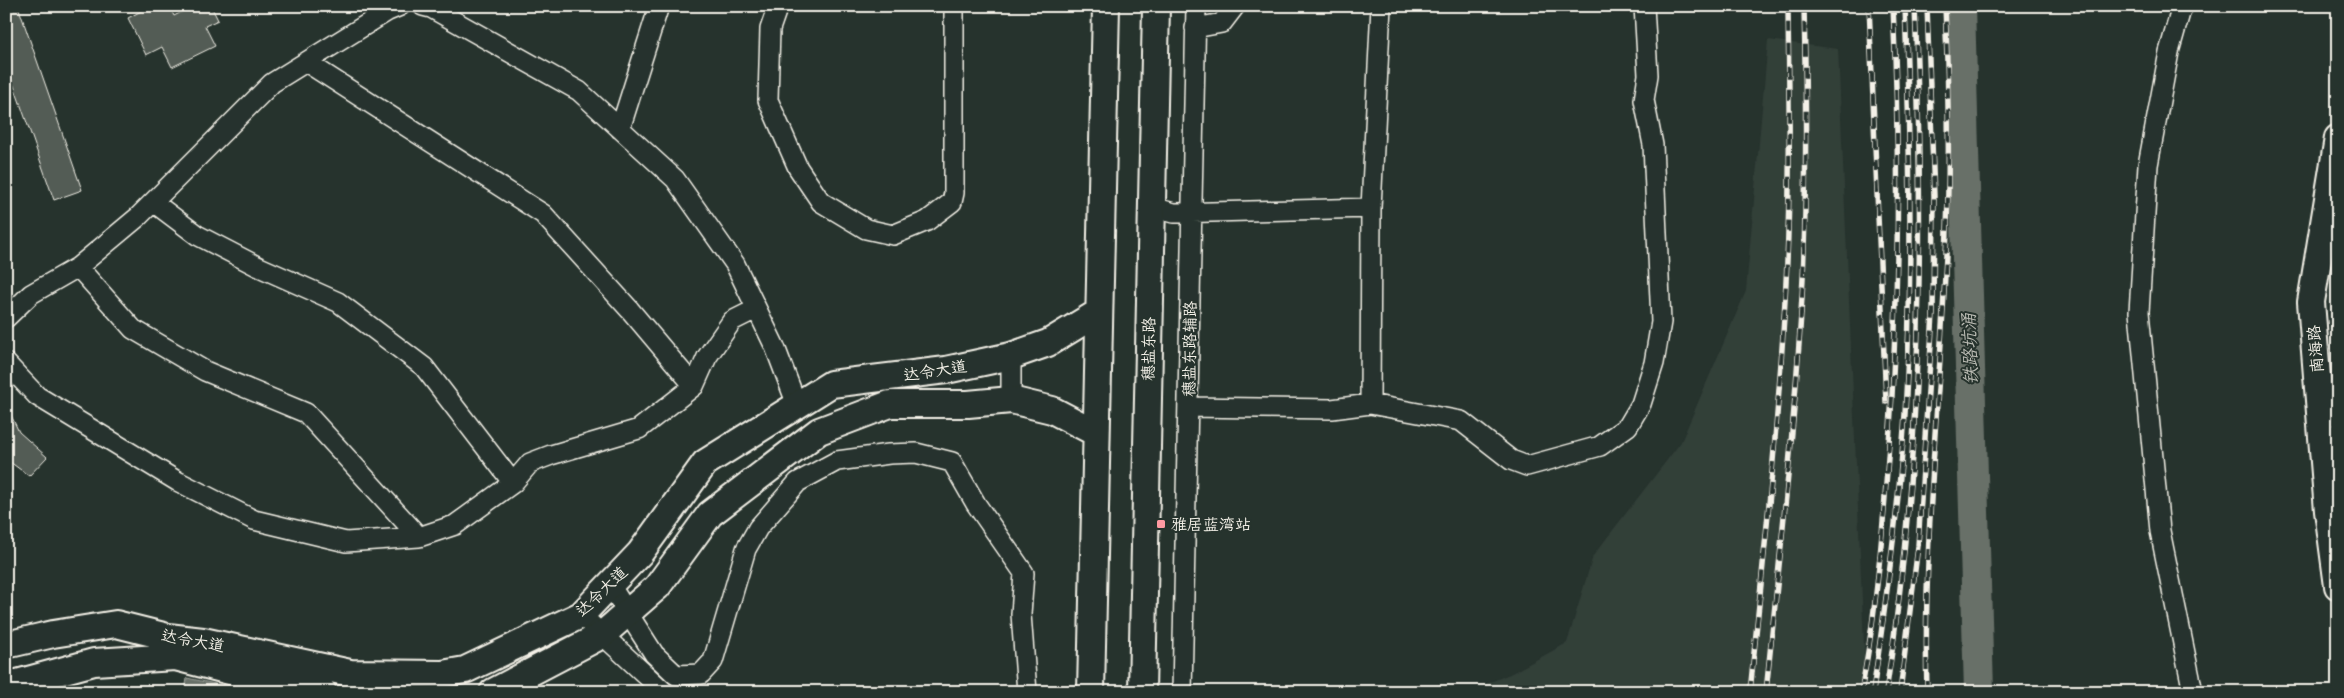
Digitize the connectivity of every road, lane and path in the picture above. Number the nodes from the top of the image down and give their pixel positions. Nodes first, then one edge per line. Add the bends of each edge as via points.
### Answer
1 (400, 6) edge
2 (423, 6) edge
3 (659, 6) edge
4 (778, 6) edge
5 (954, 6) edge
6 (1106, 6) edge
7 (1156, 6) edge
8 (1196, 6) edge
9 (1235, 6) edge
10 (1381, 6) edge
11 (1644, 6) edge
12 (2182, 6) edge
13 (449, 13) edge
14 (1195, 28) junction
15 (306, 62) junction
16 (620, 129) junction
17 (2338, 138) edge
18 (153, 202) junction
19 (2338, 202) edge
20 (1152, 208) junction
21 (1370, 208) junction
22 (1192, 212) junction
23 (2321, 232) junction
24 (78, 268) junction
25 (756, 309) junction
26 (1099, 312) junction
27 (6, 318) edge
28 (1011, 356) junction
29 (6, 363) edge
30 (694, 386) junction
31 (1011, 400) junction
32 (1370, 404) junction
33 (797, 405) junction
34 (1188, 407) junction
35 (1096, 433) junction
36 (513, 483) junction
37 (419, 536) junction
38 (610, 585) junction
39 (2338, 586) edge
40 (627, 612) junction
41 (581, 615) junction
42 (602, 635) junction
43 (6, 645) edge
44 (200, 652) junction
45 (6, 686) edge
46 (323, 692) edge
47 (493, 692) edge
48 (664, 692) edge
49 (1027, 692) edge
50 (1091, 692) edge
51 (1142, 692) edge
52 (1182, 692) edge
53 (2193, 692) edge

1 - 15 street via 388,10
2 - 13 street
3 - 16 street
4 - 5 street via 770,29 768,100 798,168 821,202 866,229 893,234 926,222 952,202
6 - 26 street
7 - 20 street, 穗盐东路
8 - 14 street, 穗盐东路辅路
9 - 14 street via 1222,23
10 - 21 street
11 - 32 street via 1648,75 1644,100 1653,145 1661,322 1654,363 1640,404 1628,426 1600,446 1527,466 1511,460 1461,421
12 - 53 street via 2169,52 2148,165 2139,312 2160,531
13 - 16 street via 579,91
14 - 22 street, 穗盐东路辅路
15 - 18 street via 272,83
15 - 30 street via 543,214
16 - 25 street via 675,178 735,264
17 - 23 street, 南海路
18 - 24 street
18 - 36 street via 197,235 338,302 424,367
19 - 23 street, 南海路
20 - 22 street via 1174,213
20 - 51 street, 穗盐东路
21 - 22 street
21 - 32 street
22 - 34 street, 穗盐东路辅路
23 - 39 street, 南海路 via 2311,302 2328,511
24 - 27 street via 31,294
24 - 37 street via 133,329 205,371 306,413
25 - 30 street via 732,321 707,357
25 - 33 street via 775,347
26 - 28 street, 达令大道 via 1048,343
26 - 35 street
28 - 31 street
28 - 33 street, 达令大道 via 946,370 831,384
29 - 37 street via 37,396 177,481 254,520 346,542
30 - 36 street via 639,429 551,454 530,463
31 - 35 street, 达令大道 via 1052,410
31 - 40 street, 达令大道 via 968,404 890,404 819,431 710,514 657,587
32 - 34 street via 1332,409
33 - 38 street, 达令大道 via 705,463 640,553
34 - 52 street, 穗盐东路辅路
35 - 50 street
36 - 37 street via 455,525
38 - 40 street
38 - 41 street, 达令大道
40 - 42 street, 达令大道
40 - 49 street via 654,654 676,675 701,674 713,661 746,549 758,528 798,482 837,461 916,453 952,462 976,504 1024,573 1021,614
41 - 42 street
41 - 44 street, 达令大道 via 465,670 442,674 350,673
42 - 47 street, 达令大道
42 - 48 street
43 - 44 street, 达令大道 via 116,624 168,637
44 - 45 street, 达令大道 via 175,657 94,662
44 - 46 street, 达令大道 via 284,685

